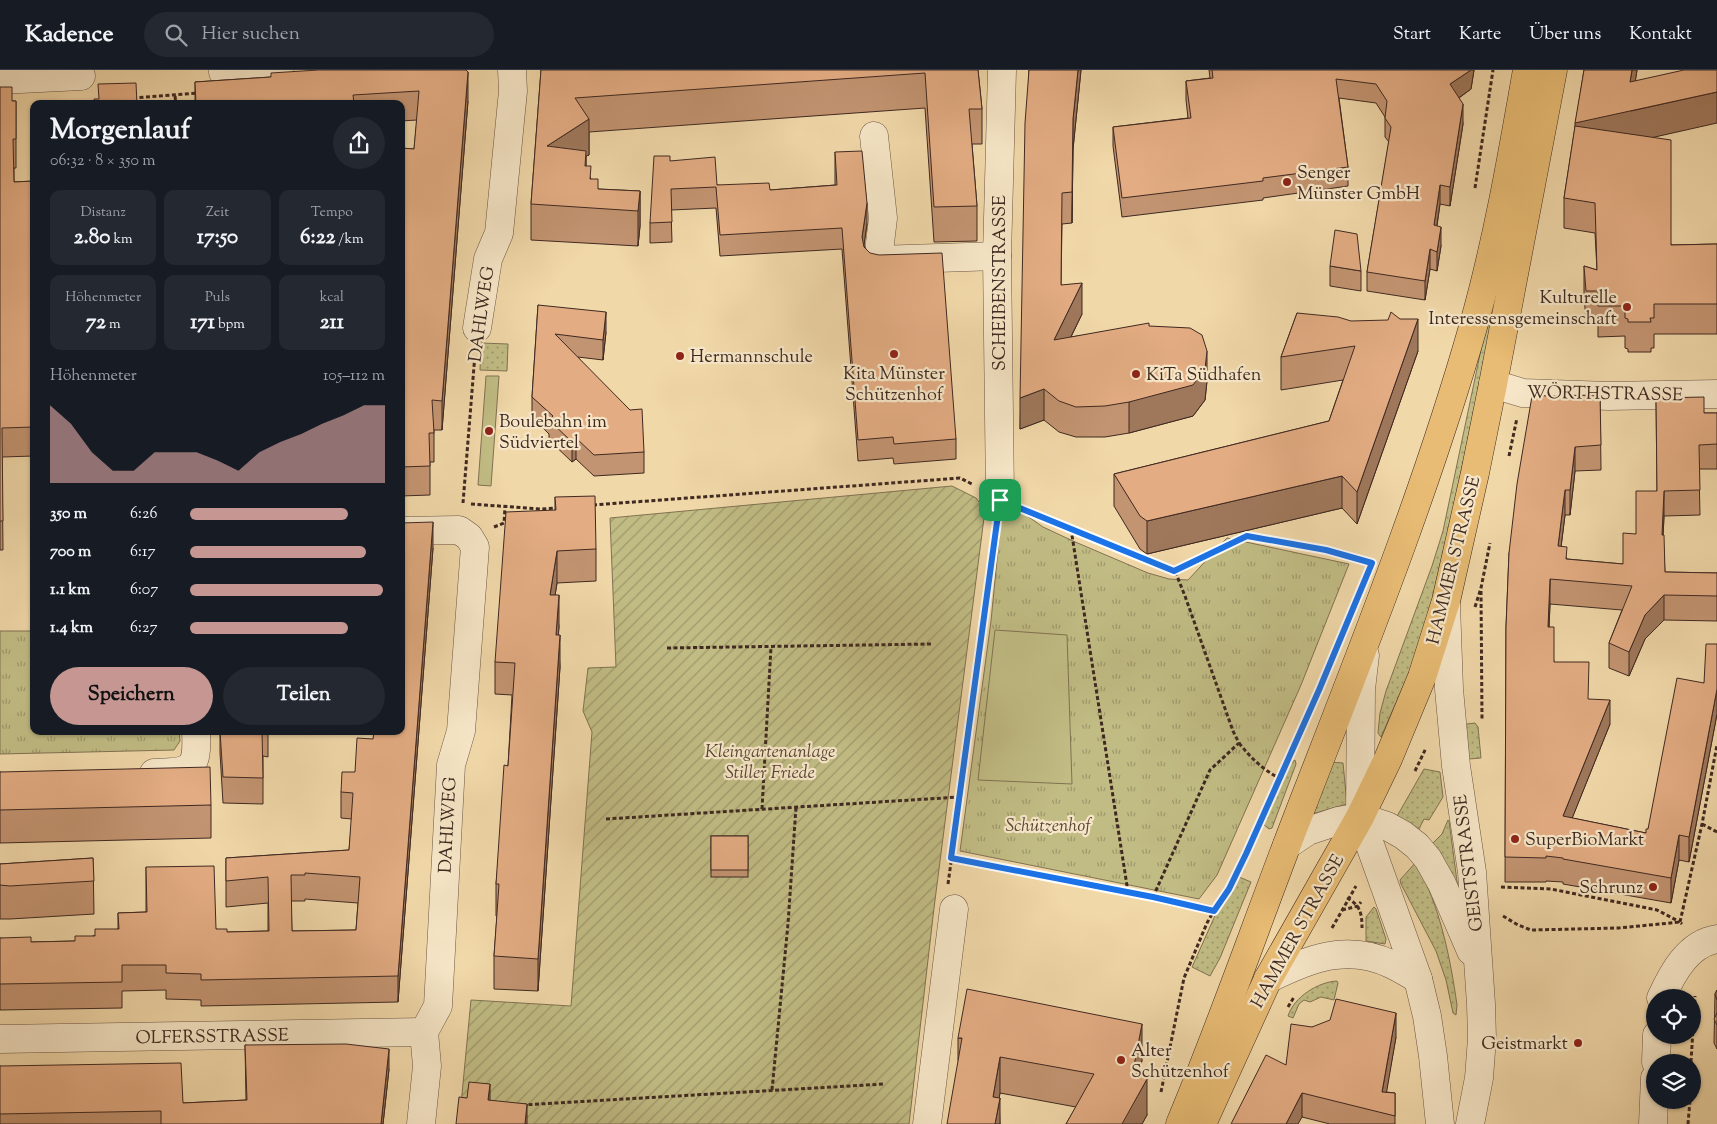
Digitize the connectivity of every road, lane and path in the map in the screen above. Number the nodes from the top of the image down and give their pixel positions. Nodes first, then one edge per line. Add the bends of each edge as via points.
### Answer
1 (279, 70) edge
2 (512, 70) edge
3 (1002, 70) edge
4 (1493, 70) edge
5 (1527, 70) edge
6 (1553, 70) edge
7 (223, 72) joint
8 (80, 76) dead end
9 (0, 80) edge
10 (175, 96) junction
11 (128, 98) edge
12 (176, 100) edge
13 (874, 136) dead end
14 (1474, 195) dead end
15 (997, 256) junction
16 (477, 328) joint
17 (1493, 384) junction
18 (1717, 394) edge
19 (998, 502) junction
20 (463, 504) junction
21 (590, 506) edge
22 (561, 508) edge
23 (1071, 528) junction
24 (452, 530) junction
25 (405, 531) edge
26 (1372, 563) dead end
27 (1174, 571) junction
28 (1481, 588) dead end
29 (1446, 601) junction
30 (1367, 638) junction
31 (931, 644) dead end
32 (772, 647) junction
33 (667, 648) dead end
34 (1482, 721) dead end
35 (196, 735) edge
36 (1296, 739) dead end
37 (1239, 743) junction
38 (1717, 745) edge
39 (1716, 750) edge
40 (133, 774) edge
41 (1279, 778) junction
42 (959, 797) junction
43 (796, 807) junction
44 (762, 809) junction
45 (1360, 817) junction
46 (606, 819) dead end
47 (1702, 824) junction
48 (1717, 832) edge
49 (1287, 845) junction
50 (951, 858) junction
51 (1494, 887) dead end
52 (1128, 892) junction
53 (1153, 897) junction
54 (954, 909) joint
55 (1214, 911) junction
56 (1498, 914) dead end
57 (1680, 922) junction
58 (1706, 943) edge
59 (1479, 971) junction
60 (1268, 979) junction
61 (1418, 979) junction
62 (1665, 989) edge
63 (1300, 995) dead end
64 (1284, 1016) dead end
65 (424, 1032) junction
66 (0, 1039) edge
67 (884, 1084) dead end
68 (772, 1090) junction
69 (1161, 1100) dead end
70 (520, 1105) edge
71 (1654, 1109) edge
72 (1689, 1109) edge
73 (421, 1124) edge
74 (927, 1124) edge
75 (1180, 1124) edge
76 (1202, 1124) edge
77 (1440, 1124) edge
78 (1470, 1124) edge
79 (1653, 1124) edge
80 (1688, 1124) edge

1 - 7 street
2 - 16 street, DAHLWEG via 513,91 499,233 488,259
3 - 15 street, SCHEIBENSTRASSE
4 - 14 path
5 - 30 main road, HAMMER STRASSE via 1498,226 1474,324 1424,484
6 - 17 main road, HAMMER STRASSE
7 - 10 path via 224,90
8 - 9 street
10 - 11 path
10 - 12 path
13 - 15 street via 883,218 878,260
15 - 19 street, SCHEIBENSTRASSE
16 - 20 path, DAHLWEG
17 - 18 street, WÖRTHSTRASSE via 1523,393 1609,396
17 - 29 main road, HAMMER STRASSE
19 - 21 path via 960,478
19 - 23 path
19 - 42 path
20 - 22 path
20 - 24 path, DAHLWEG
23 - 27 path
23 - 52 path
24 - 25 street
24 - 65 street, DAHLWEG via 469,537 475,548 461,732 451,765 438,1006
26 - 27 path via 1326,550 1247,536
27 - 37 path
28 - 34 path
29 - 45 main road, HAMMER STRASSE via 1422,677
29 - 59 street, GEISTSTRASSE via 1449,689 1456,766 1472,872
30 - 45 street via 1361,689
30 - 49 main road, HAMMER STRASSE
31 - 32 path
32 - 33 path
32 - 44 path
35 - 40 street via 195,758 186,770
36 - 41 path
37 - 41 path via 1256,763
37 - 53 path via 1210,770
38 - 39 path
39 - 47 path
41 - 55 path via 1229,889
42 - 43 path
42 - 50 path
43 - 44 path
43 - 68 path
44 - 46 path
45 - 49 street via 1315,829
45 - 59 street via 1403,835 1428,859 1446,892
45 - 60 main road, HAMMER STRASSE
45 - 61 street
47 - 48 path
47 - 57 path
49 - 75 main road, HAMMER STRASSE
50 - 52 path
50 - 54 path via 948,886
51 - 57 path via 1551,888 1657,910
52 - 53 path
53 - 55 path
54 - 74 street
55 - 69 path via 1184,978
56 - 57 path via 1531,930 1618,928
57 - 58 path
58 - 62 street via 1676,967
59 - 78 street, GEISTSTRASSE via 1482,1038 1479,1078
60 - 61 street via 1292,967 1341,953 1376,958
60 - 76 main road, HAMMER STRASSE
61 - 77 street via 1427,1016
63 - 64 path
65 - 66 street, OLFERSSTRASSE
65 - 73 street via 427,1066
67 - 68 path
68 - 70 path
71 - 79 street
72 - 80 path

